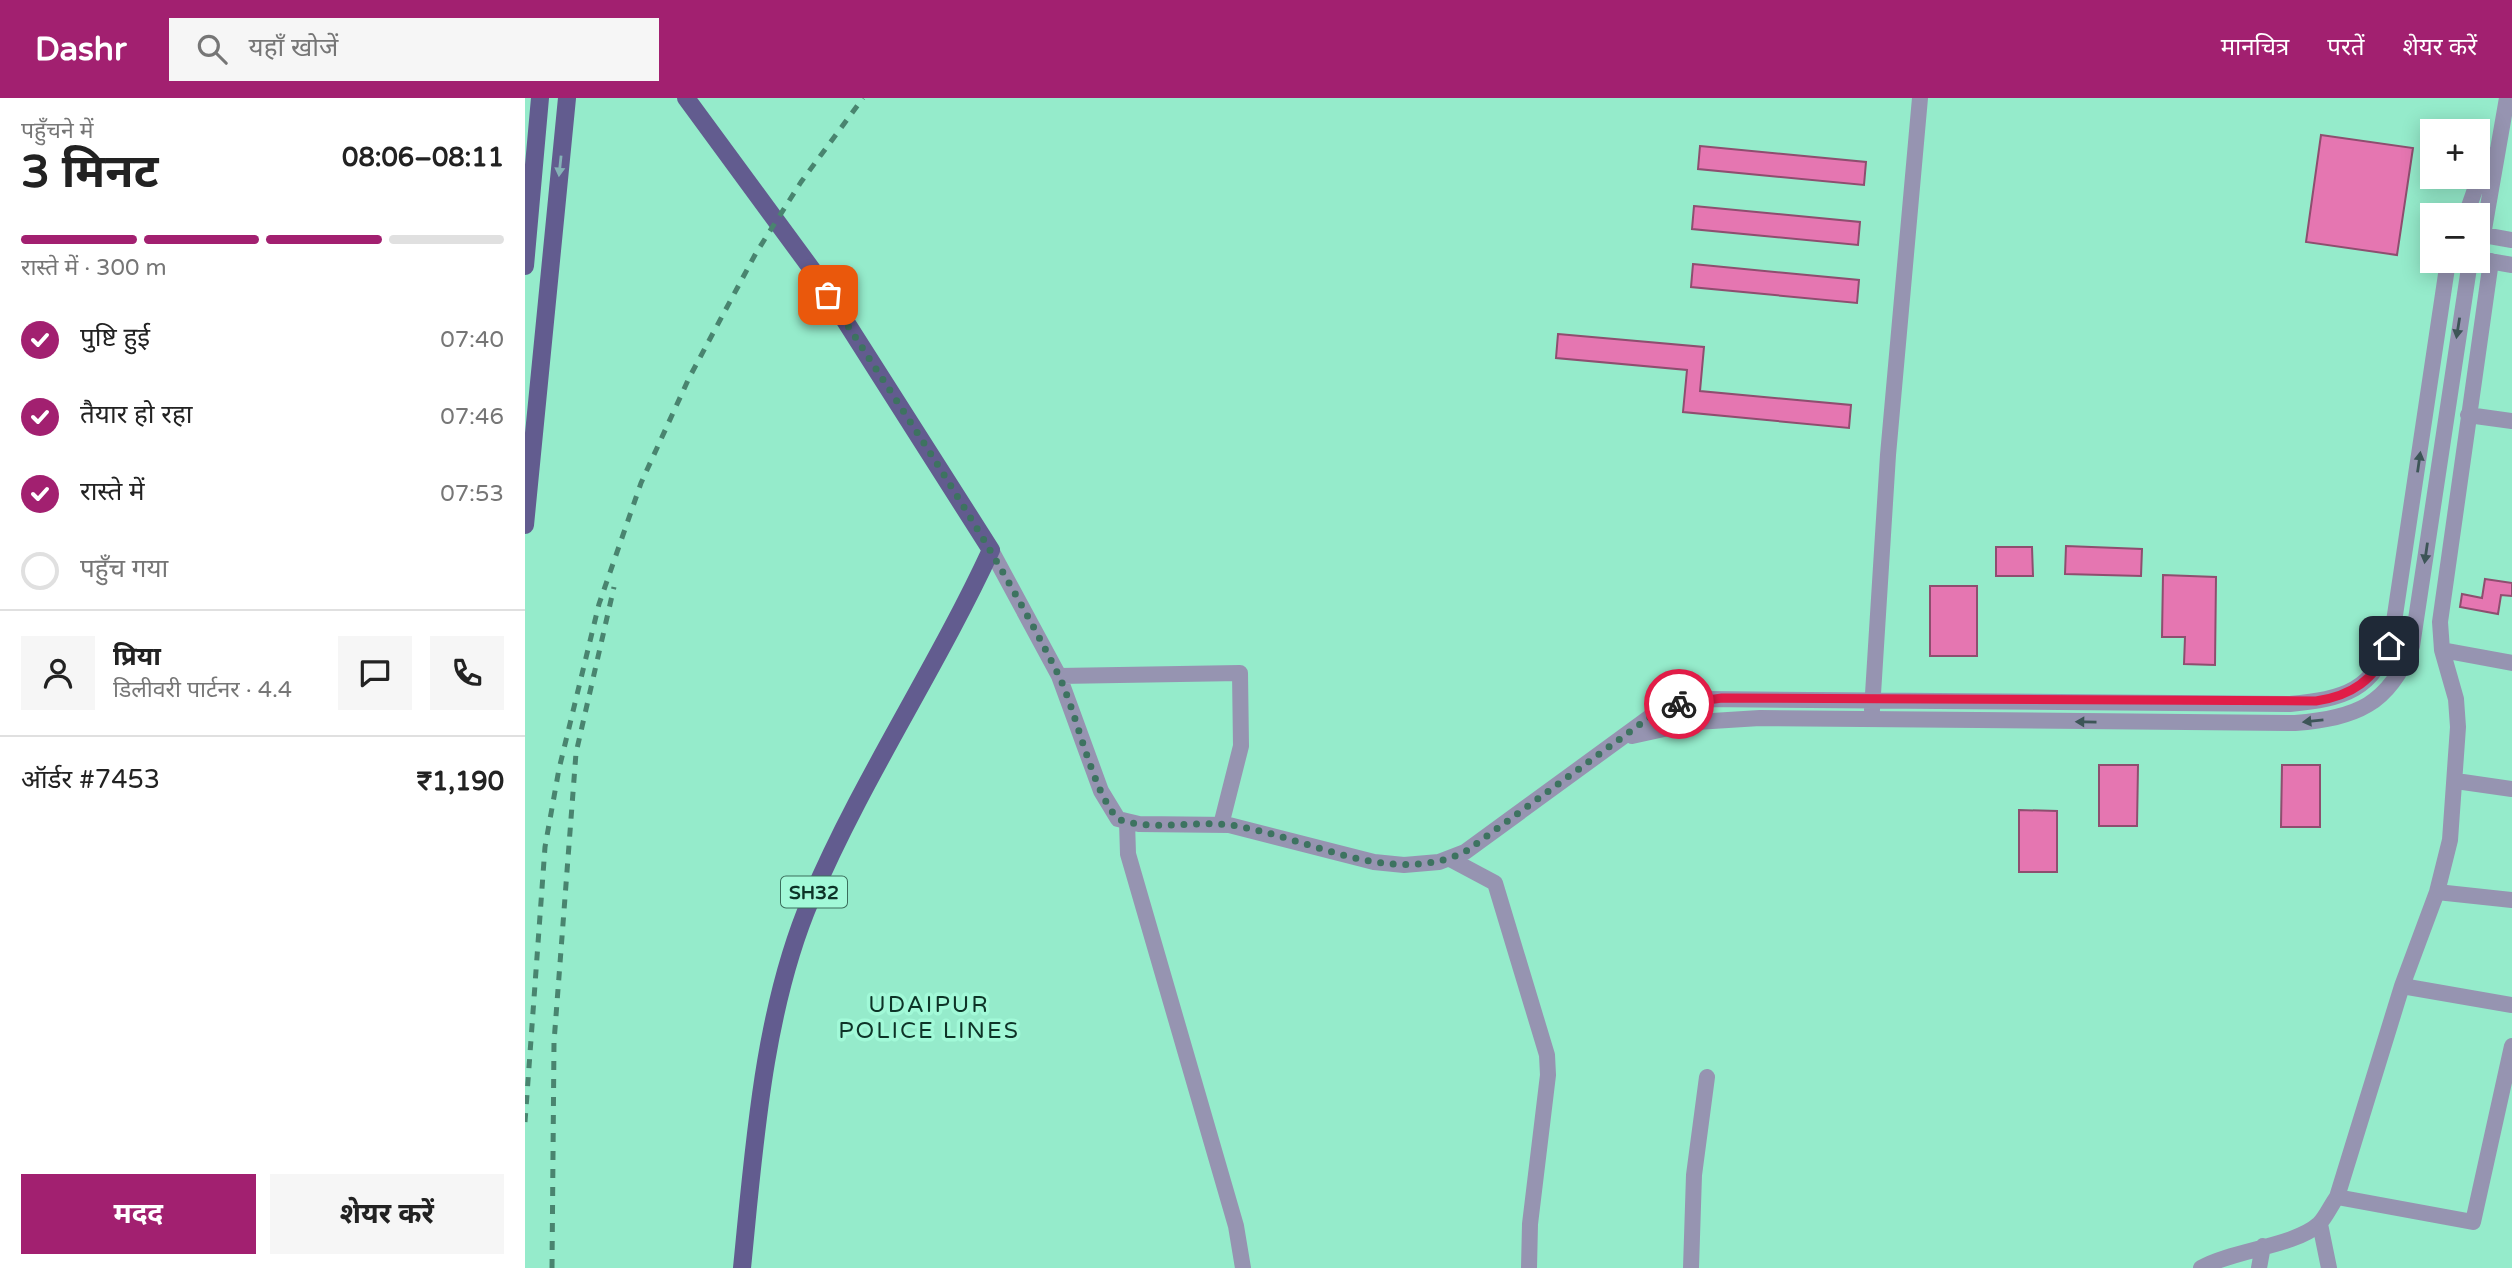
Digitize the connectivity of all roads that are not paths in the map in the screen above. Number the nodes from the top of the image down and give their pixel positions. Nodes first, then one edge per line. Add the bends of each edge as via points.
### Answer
1 (540, 98) edge
2 (567, 98) edge
3 (686, 98) edge
4 (1920, 98) edge
5 (2507, 98) edge
6 (2498, 143) junction
7 (2470, 203) edge
8 (2487, 203) edge
9 (2490, 238) edge
10 (2512, 240) edge
11 (526, 247) edge
12 (2490, 261) edge
13 (2512, 265) edge
14 (525, 266) edge
15 (2446, 273) edge
16 (2468, 273) edge
17 (2483, 273) edge
18 (2468, 415) junction
19 (2512, 421) edge
20 (525, 525) edge
21 (991, 550) junction
22 (2442, 650) junction
23 (2512, 663) edge
24 (1059, 676) junction
25 (1873, 699) junction
26 (1872, 719) junction
27 (1613, 744) junction
28 (2456, 781) junction
29 (2512, 789) edge
30 (1126, 822) junction
31 (1221, 825) junction
32 (1450, 859) junction
33 (2437, 892) junction
34 (2512, 900) edge
35 (2402, 986) junction
36 (2512, 1005) edge
37 (2512, 1046) edge
38 (1707, 1077) dead end
39 (2337, 1197) junction
40 (2319, 1224) junction
41 (2263, 1246) junction
42 (742, 1268) edge
43 (1243, 1268) edge
44 (1529, 1268) edge
45 (1691, 1268) edge
46 (2201, 1268) edge
47 (2259, 1268) edge
48 (2329, 1268) edge

1 - 11 main road
2 -> 20 main road
3 - 21 main road via 816,275
4 - 25 street via 1888,455
5 - 6 street
6 - 7 street
6 - 8 street
9 - 10 street
11 - 14 main road
12 - 13 street
25 -> 15 street via 2290,704 2334,698 2365,682 2383,659 2395,622
16 -> 26 street via 2412,646 2398,676 2375,702 2340,717 2295,723
17 - 18 street
18 - 19 street
18 - 22 street via 2440,622
21 - 24 street
21 - 42 main road, SH32 via 959,620 810,900 789,964 760,1089
22 - 23 street
22 - 28 street via 2456,699
24 - 30 street via 1101,791 1112,813
24 - 31 street via 1240,673 1241,746
25 - 26 street
25 - 27 street via 1704,699 1664,709
26 - 27 street via 1696,722 1642,732
27 - 32 street
28 - 29 street
28 - 33 street
30 - 31 street
30 - 43 street via 1128,853 1236,1226
31 - 32 street via 1374,862 1426,864
32 - 44 street via 1495,883 1547,1055 1529,1224
33 - 34 street
33 - 35 street
35 - 36 street
35 - 39 street
37 - 39 street via 2473,1223
38 - 45 street via 1693,1184
39 - 40 street
40 - 41 street via 2304,1234
40 - 48 street
41 - 46 street
41 - 47 street

